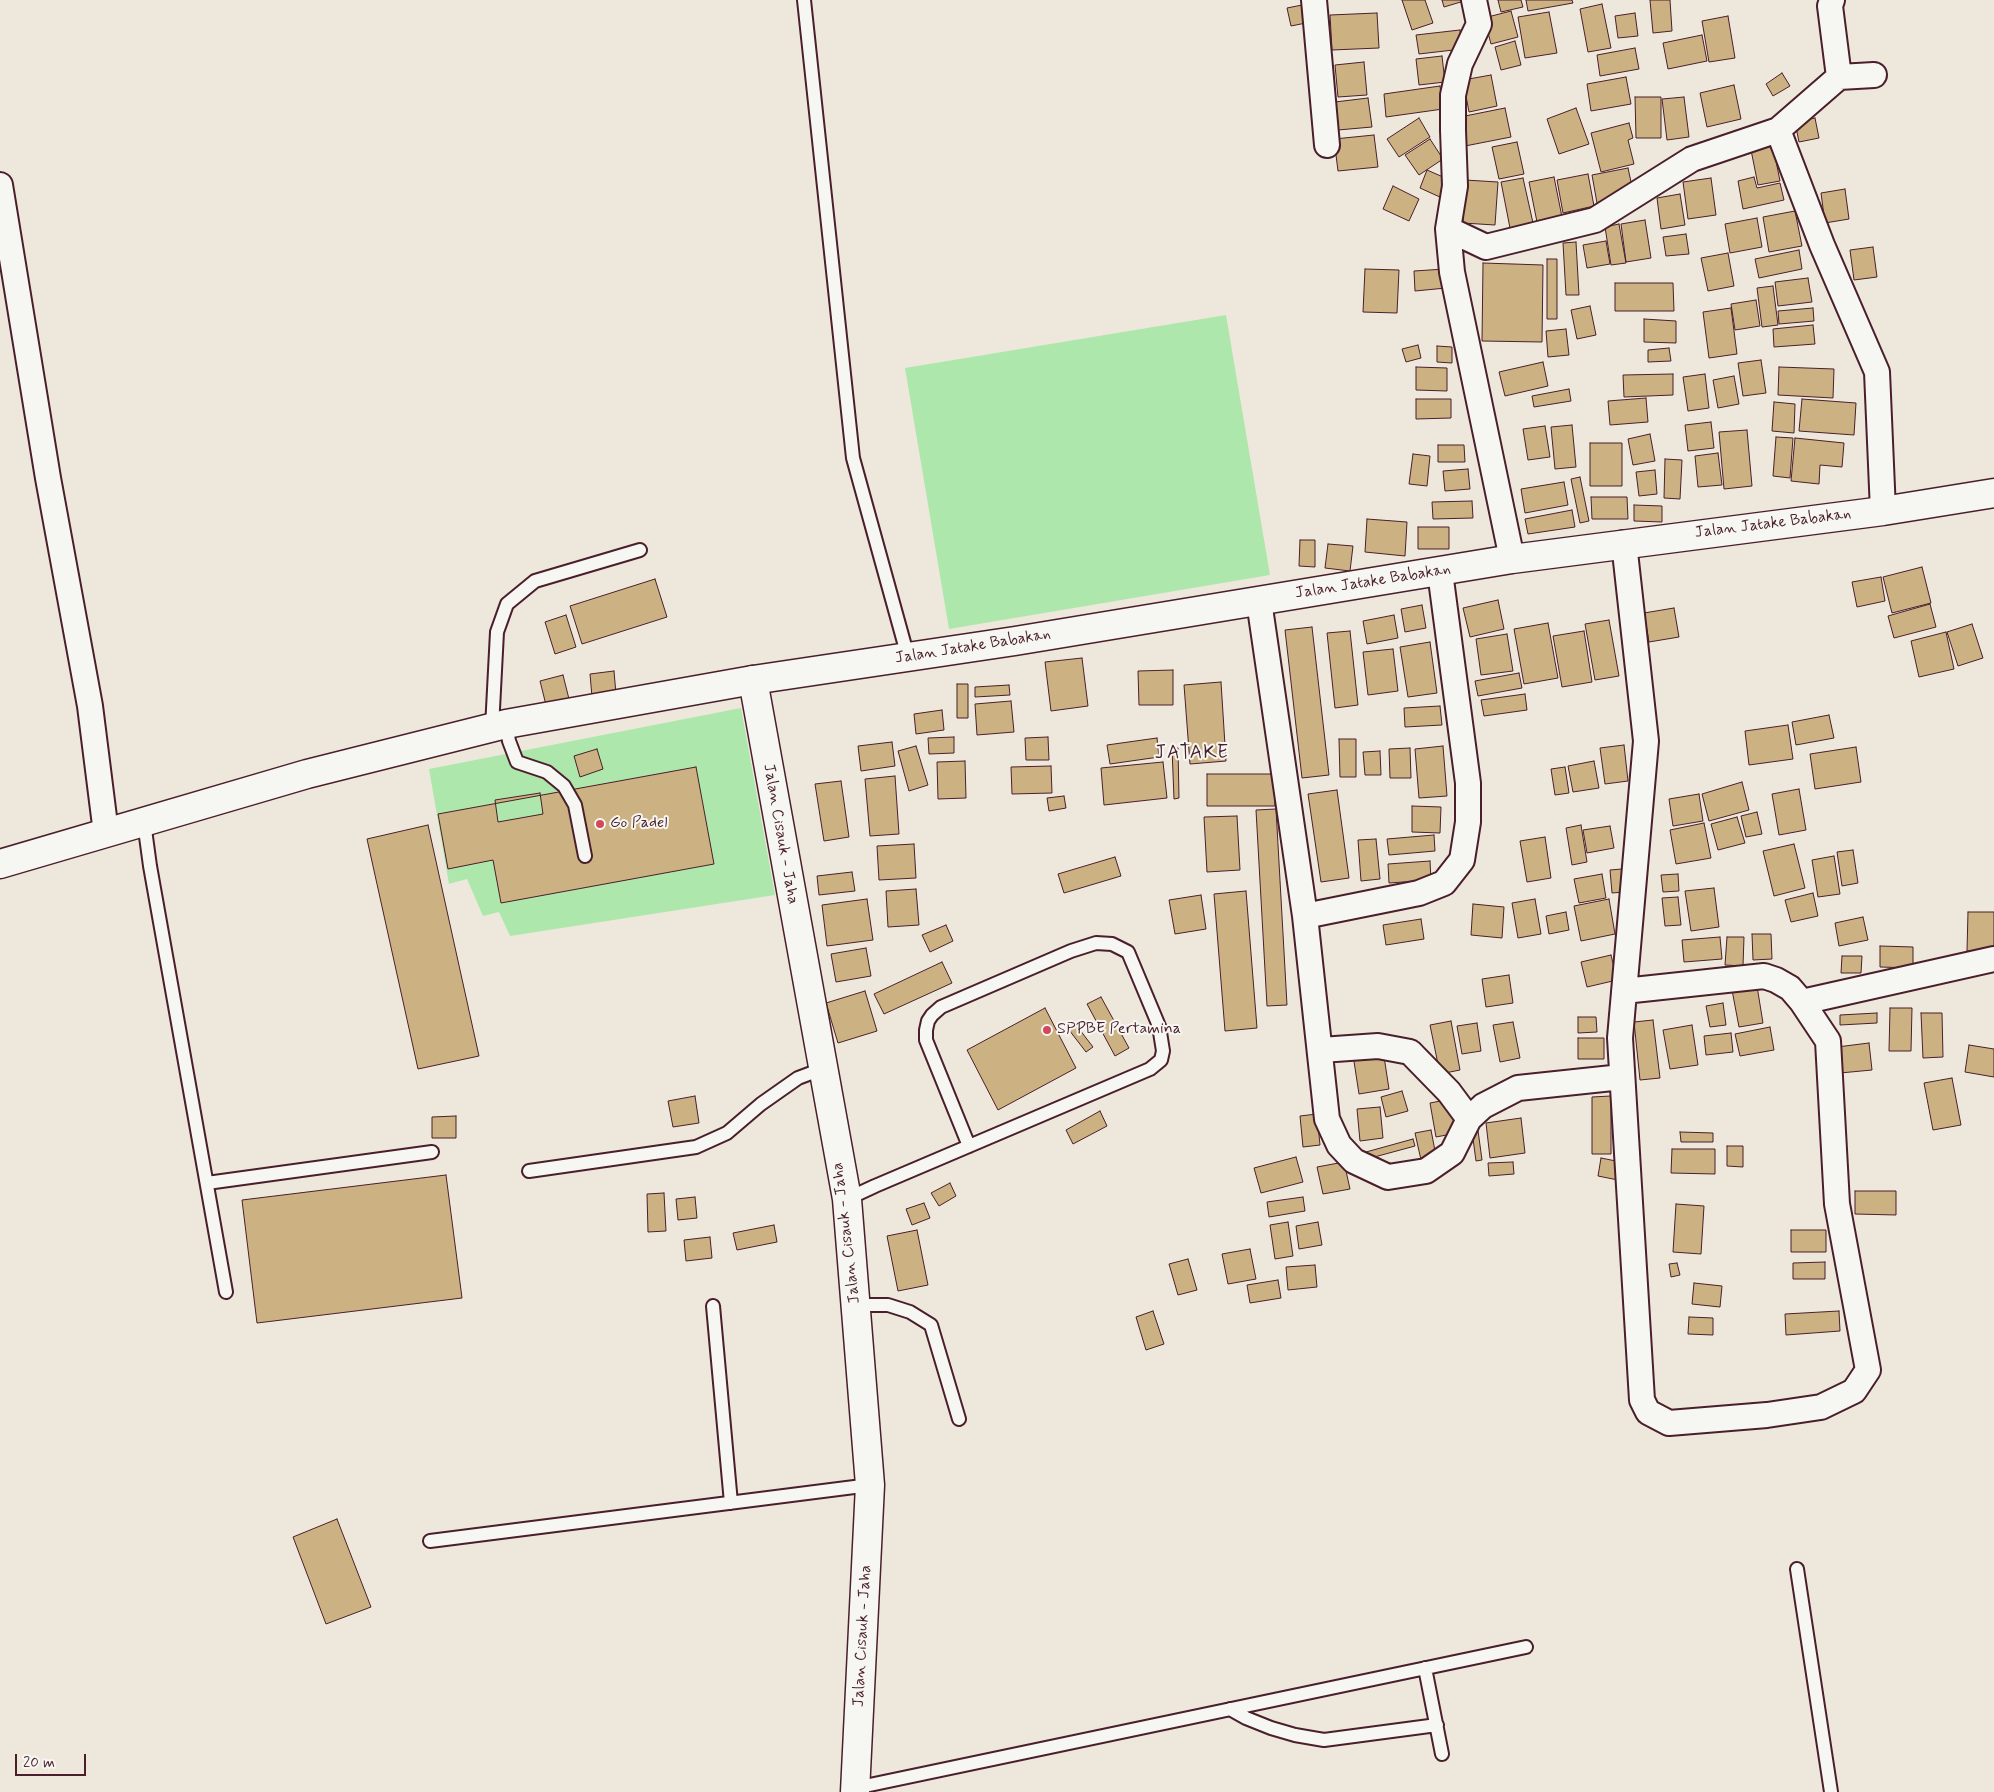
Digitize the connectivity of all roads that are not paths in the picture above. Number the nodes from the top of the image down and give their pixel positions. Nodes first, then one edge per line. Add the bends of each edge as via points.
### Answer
1 (804, 0) edge
2 (1314, 0) edge
3 (1474, 0) edge
4 (1832, 0) edge
5 (1874, 75) dead end
6 (1839, 77) junction
7 (1778, 130) junction
8 (1327, 145) dead end
9 (0, 185) edge
10 (1448, 229) junction
11 (1994, 493) edge
12 (1883, 510) junction
13 (1624, 543) junction
14 (640, 550) dead end
15 (1512, 558) junction
16 (1440, 572) junction
17 (1259, 601) junction
18 (908, 657) junction
19 (753, 680) junction
20 (499, 726) junction
21 (144, 822) junction
22 (106, 833) junction
23 (585, 856) dead end
24 (0, 864) edge
25 (1306, 916) junction
26 (1994, 959) edge
27 (1624, 991) junction
28 (1802, 1002) junction
29 (1321, 1050) junction
30 (822, 1069) junction
31 (1622, 1077) junction
32 (1469, 1119) junction
33 (969, 1146) junction
34 (432, 1152) dead end
35 (529, 1171) dead end
36 (207, 1183) junction
37 (846, 1199) junction
38 (226, 1292) dead end
39 (856, 1305) junction
40 (714, 1306) dead end
41 (959, 1419) dead end
42 (870, 1485) junction
43 (731, 1503) junction
44 (430, 1541) dead end
45 (1797, 1568) dead end
46 (1526, 1647) dead end
47 (1425, 1668) junction
48 (1230, 1709) junction
49 (1437, 1725) junction
50 (1442, 1754) dead end
51 (855, 1790) edge
52 (1831, 1792) edge

1 - 18 lane via 853,458
2 - 8 street
3 - 10 street via 1479,24 1460,64 1453,95 1455,186
4 - 6 street via 1830,6
5 - 6 street
6 - 7 street
7 - 10 street via 1692,159 1595,220 1486,248
7 - 12 street via 1822,245 1877,372
9 - 22 street via 48,478 90,706
10 - 15 street via 1452,272
11 - 12 main road, Jalan Jatake Babakan
12 - 13 main road, Jalan Jatake Babakan
13 - 15 main road, Jalan Jatake Babakan
13 - 27 street via 1646,741
14 - 20 lane via 535,581 507,604 497,632
15 - 16 main road, Jalan Jatake Babakan
16 - 17 main road, Jalan Jatake Babakan
16 - 25 street via 1468,783 1468,822 1462,860 1444,883 1419,893
17 - 18 main road, Jalan Jatake Babakan
17 - 25 street
18 - 19 main road, Jalan Jatake Babakan
19 - 20 main road, Jalan Jatake Babakan
19 - 30 main road, Jalan Cisauk - Jaha
20 - 21 main road, Jalan Jatake Babakan via 307,774
20 - 23 lane via 517,762 547,772 564,786 576,805
21 - 22 main road, Jalan Jatake Babakan
21 - 36 lane
22 - 24 main road, Jalan Jatake Babakan
25 - 29 street
26 - 28 street
27 - 28 street via 1764,976 1790,988
27 - 31 street via 1620,1038
28 - 31 street via 1828,1041 1837,1204 1868,1370 1854,1391 1821,1407 1767,1415 1669,1422 1648,1412 1642,1400
29 - 32 street via 1378,1046 1410,1052 1450,1092
29 - 32 street via 1327,1119 1339,1145 1354,1161 1388,1176 1426,1171 1452,1153
30 - 35 lane via 798,1078 726,1133 696,1147
30 - 37 main road, Jalan Cisauk - Jaha
31 - 32 street via 1518,1088 1483,1106
33 - 33 lane via 1150,1069 1161,1060 1163,1051 1159,1026 1128,952 1112,944 1087,945 950,1003 932,1015 926,1040
33 - 37 lane
34 - 36 lane
36 - 38 lane
37 - 39 main road, Jalan Cisauk - Jaha
39 - 41 lane via 888,1305 910,1312 932,1326
39 - 42 main road, Jalan Cisauk - Jaha
40 - 43 lane
42 - 43 lane
42 - 51 main road, Jalan Cisauk - Jaha
43 - 44 lane
45 - 52 lane
46 - 47 lane
47 - 48 lane
47 - 49 lane
48 - 49 lane via 1271,1728 1324,1740
48 - 51 lane
49 - 50 lane

